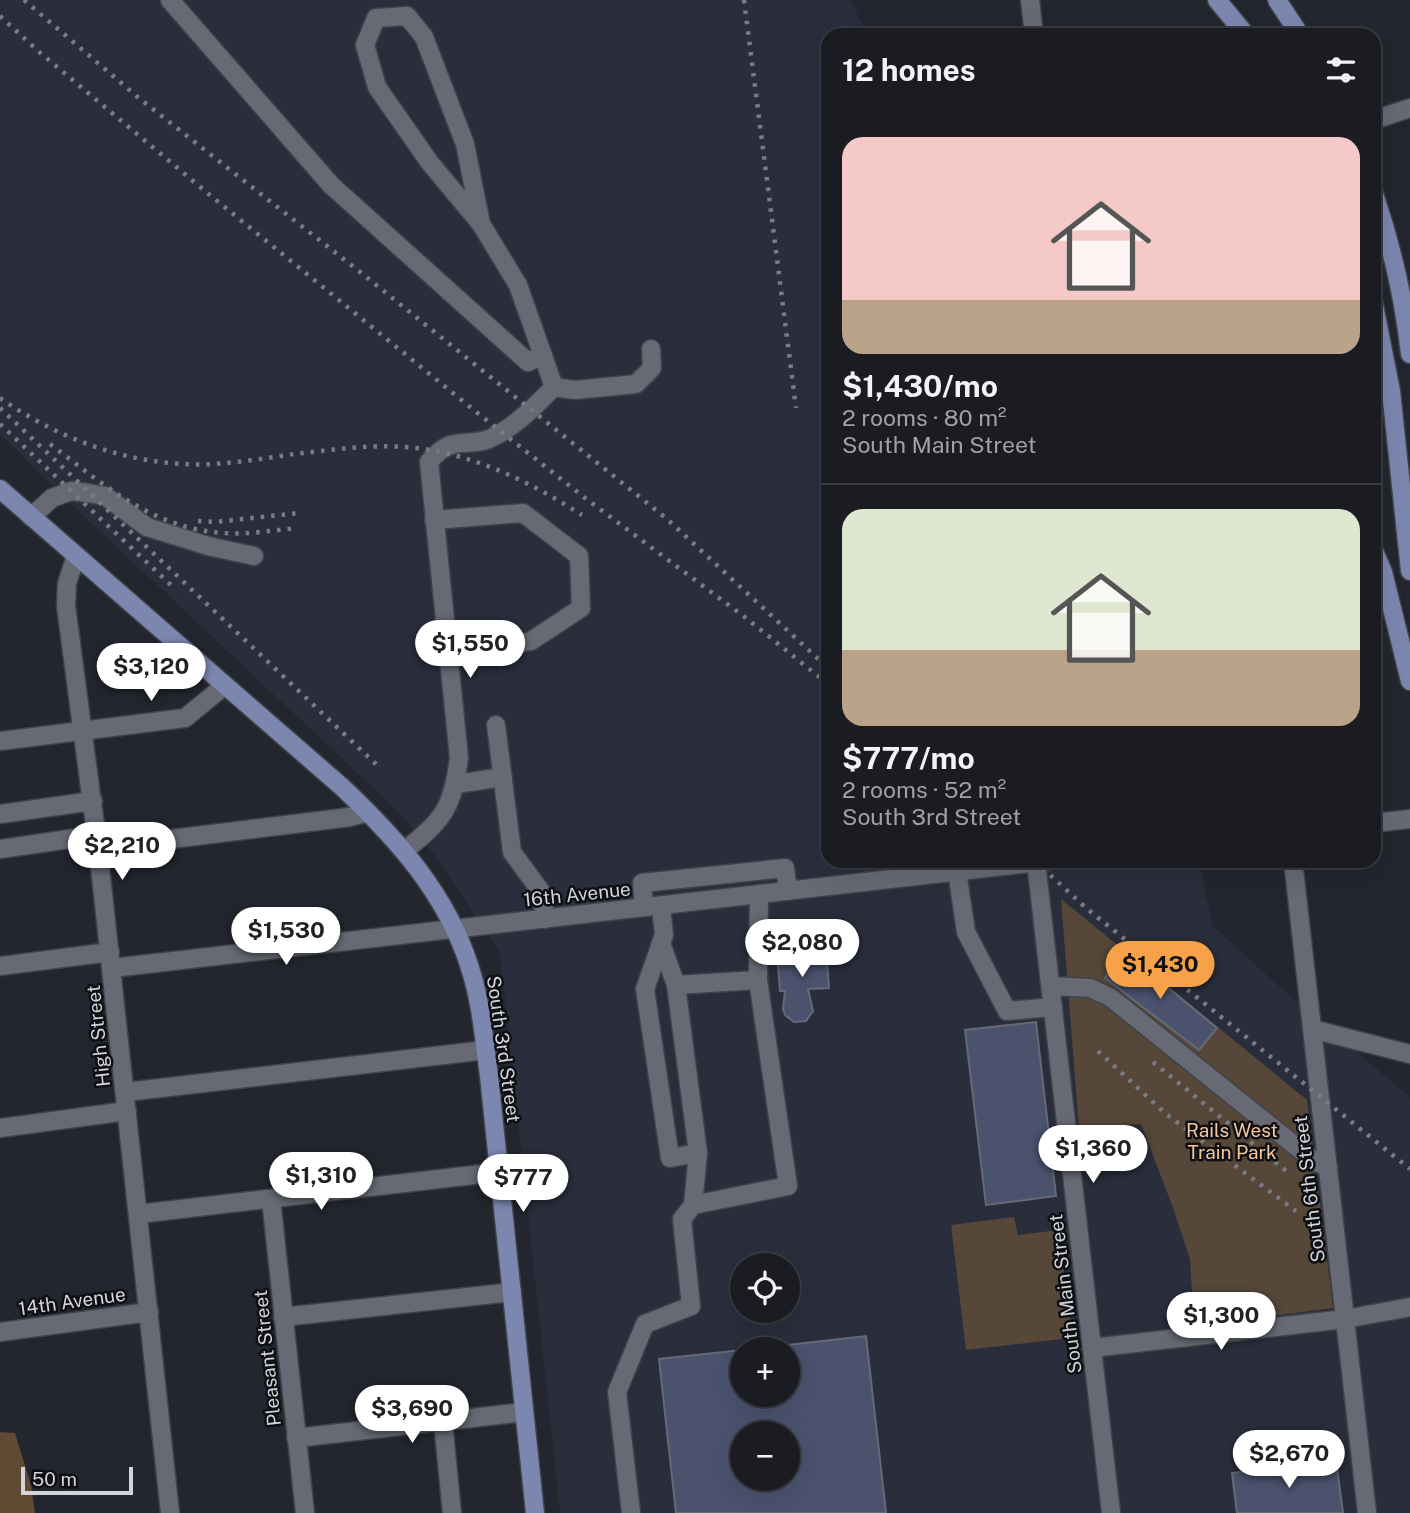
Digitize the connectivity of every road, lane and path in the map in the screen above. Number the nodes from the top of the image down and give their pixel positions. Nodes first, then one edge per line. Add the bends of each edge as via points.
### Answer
1 (170, 0) edge
2 (1030, 0) edge
3 (1217, 0) edge
4 (1277, 0) edge
5 (1033, 28) edge
6 (1240, 28) edge
7 (1295, 28) edge
8 (1410, 108) edge
9 (1381, 118) edge
10 (1381, 215) edge
11 (481, 224) junction
12 (1381, 340) edge
13 (651, 349) dead end
14 (1410, 354) edge
15 (543, 355) junction
16 (554, 387) junction
17 (4, 496) edge
18 (31, 517) junction
19 (434, 520) junction
20 (76, 556) junction
21 (254, 556) dead end
22 (1381, 567) edge
23 (1410, 570) edge
24 (448, 656) junction
25 (1410, 681) edge
26 (224, 686) junction
27 (496, 725) dead end
28 (83, 731) junction
29 (0, 740) edge
30 (503, 778) junction
31 (456, 784) junction
32 (93, 801) junction
33 (368, 812) junction
34 (0, 814) edge
35 (1410, 819) edge
36 (1381, 822) edge
37 (97, 841) junction
38 (0, 849) edge
39 (404, 851) junction
40 (985, 868) edge
41 (1042, 868) edge
42 (1294, 868) edge
43 (957, 871) junction
44 (745, 872) junction
45 (788, 891) junction
46 (753, 895) junction
47 (652, 906) junction
48 (545, 919) junction
49 (455, 928) junction
50 (661, 943) junction
51 (111, 960) junction
52 (0, 966) edge
53 (758, 980) junction
54 (677, 985) junction
55 (1051, 986) junction
56 (1053, 1007) junction
57 (1312, 1029) junction
58 (485, 1050) junction
59 (1410, 1054) edge
60 (126, 1091) junction
61 (127, 1111) junction
62 (0, 1128) edge
63 (698, 1153) junction
64 (1328, 1167) junction
65 (499, 1172) junction
66 (271, 1199) junction
67 (693, 1205) junction
68 (138, 1214) junction
69 (512, 1292) junction
70 (1410, 1307) edge
71 (149, 1312) junction
72 (284, 1317) junction
73 (1345, 1319) junction
74 (0, 1332) edge
75 (1092, 1348) junction
76 (524, 1412) junction
77 (443, 1422) junction
78 (296, 1438) junction
79 (170, 1513) edge
80 (304, 1513) edge
81 (452, 1513) edge
82 (535, 1513) edge
83 (631, 1513) edge
84 (1111, 1513) edge
85 (1367, 1513) edge

1 - 15 street via 331,185 528,362
2 - 5 street
3 - 6 main road
4 - 7 main road
8 - 9 street
10 - 14 main road
11 - 11 street via 430,163 377,87 365,46 376,18 407,16 424,37 465,144
11 - 15 street via 518,285
12 - 23 main road via 1391,391
13 - 16 street via 652,368 636,384 575,390
15 - 16 street
16 - 19 street via 533,410 488,439 457,442 437,452 429,462
17 - 18 main road, South 3rd Street
18 - 20 main road, South 3rd Street
18 - 21 street via 52,498 71,491 88,493 105,496 147,527
19 - 24 street
19 - 24 street via 523,513 579,556 581,608 531,642
20 - 26 main road, South 3rd Street
20 - 28 street, High Street via 67,583 66,606
22 - 25 main road
24 - 31 street via 459,758
26 - 28 street via 186,718
26 - 33 main road, South 3rd Street
27 - 30 street
28 - 29 street
28 - 32 street, High Street
30 - 31 street
30 - 48 street via 512,852 542,893
31 - 39 street via 441,818
32 - 34 street
32 - 37 street, High Street
33 - 37 street
33 - 39 main road, South 3rd Street
35 - 36 street
37 - 38 street
37 - 51 street, High Street
39 - 49 main road, South 3rd Street
40 - 43 street, 16th Avenue
41 - 55 street, South Main Street
42 - 57 street, South 6th Street
43 - 45 street, 16th Avenue
43 - 56 street via 966,932 1007,1011
44 - 45 street via 785,868
44 - 46 street
44 - 47 street via 642,883
45 - 46 street, 16th Avenue
46 - 47 street, 16th Avenue
46 - 53 street
47 - 48 street, 16th Avenue
47 - 50 street via 664,935
48 - 49 street, 16th Avenue
49 - 51 street, 16th Avenue
49 - 58 main road, South 3rd Street via 470,966
50 - 54 street
50 - 63 street via 645,989 670,1158
51 - 52 street, 16th Avenue
51 - 60 street, High Street
53 - 54 street
53 - 67 street via 788,1186
54 - 63 street
55 - 56 street, South Main Street
55 - 64 street via 1090,988 1110,997 1314,1161
56 - 75 street, South Main Street
57 - 59 street
57 - 64 street, South 6th Street
58 - 60 street
58 - 65 main road, South 3rd Street
60 - 61 street, High Street
61 - 62 street
61 - 68 street, High Street
63 - 67 street
64 - 73 street, South 6th Street
65 - 66 street
65 - 69 main road, South 3rd Street
66 - 68 street
66 - 72 street, Pleasant Street
67 - 83 street via 682,1219 691,1306 645,1324 617,1392
68 - 71 street, High Street
69 - 72 street
69 - 76 main road, South 3rd Street
70 - 73 street
71 - 74 street, 14th Avenue
71 - 79 street, High Street
72 - 78 street, Pleasant Street
73 - 75 street
73 - 85 street, South 6th Street
75 - 84 street, South Main Street
76 - 77 street
76 - 82 main road, South 3rd Street
77 - 78 street
77 - 81 street
78 - 80 street, Pleasant Street

